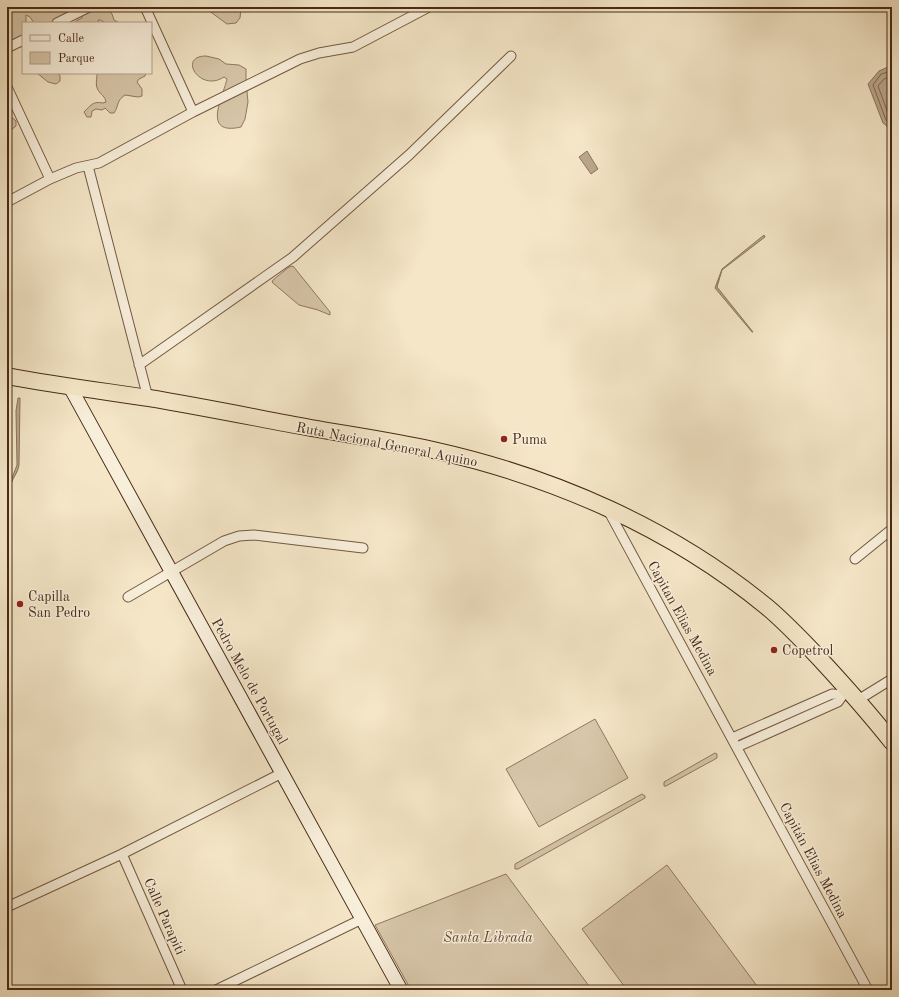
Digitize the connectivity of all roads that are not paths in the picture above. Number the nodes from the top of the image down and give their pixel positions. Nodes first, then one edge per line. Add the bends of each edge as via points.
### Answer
1 (89, 7) edge
2 (145, 7) edge
3 (429, 7) edge
4 (59, 22) edge
5 (152, 22) edge
6 (152, 22) edge
7 (22, 40) edge
8 (7, 48) edge
9 (510, 56) dead end
10 (7, 86) edge
11 (193, 112) junction
12 (88, 166) junction
13 (50, 179) junction
14 (7, 202) edge
15 (139, 365) junction
16 (7, 376) edge
17 (70, 387) junction
18 (148, 398) junction
19 (607, 507) junction
20 (892, 529) edge
21 (363, 548) dead end
22 (856, 559) dead end
23 (172, 572) junction
24 (128, 597) dead end
25 (892, 679) edge
26 (850, 695) junction
27 (892, 742) edge
28 (735, 743) junction
29 (282, 774) junction
30 (122, 854) junction
31 (7, 907) edge
32 (362, 919) junction
33 (182, 990) edge
34 (216, 990) edge
35 (401, 990) edge
36 (868, 990) edge

1 - 4 street
2 - 6 street
3 - 11 street via 353,47 300,59
5 - 11 street
7 - 8 street
9 - 15 street via 409,155 293,257
10 - 13 street
11 - 12 street via 99,163
12 - 13 street
12 - 15 street
13 - 14 street
15 - 18 street
16 - 17 highway, Ruta Nacional General Aquino
17 - 18 highway, Ruta Nacional General Aquino
17 - 23 street, Pedro Melo de Portugal
18 - 19 highway, Ruta Nacional General Aquino via 432,450 518,473
19 - 26 highway, Ruta Nacional General Aquino via 667,538 715,568 768,608 790,628
19 - 28 street, Capitan Elias Medina
20 - 22 street
21 - 23 street via 254,535 239,536 224,541
23 - 24 street
23 - 29 street, Pedro Melo de Portugal
25 - 26 street
26 - 27 highway, Ruta Nacional General Aquino
26 - 28 street
26 - 28 street via 832,694
28 - 36 street, Capitán Elias Medina
29 - 30 street
29 - 32 street, Pedro Melo de Portugal
30 - 31 street
30 - 33 street, Calle Parapiti
32 - 34 street
32 - 35 street, Pedro Melo de Portugal

